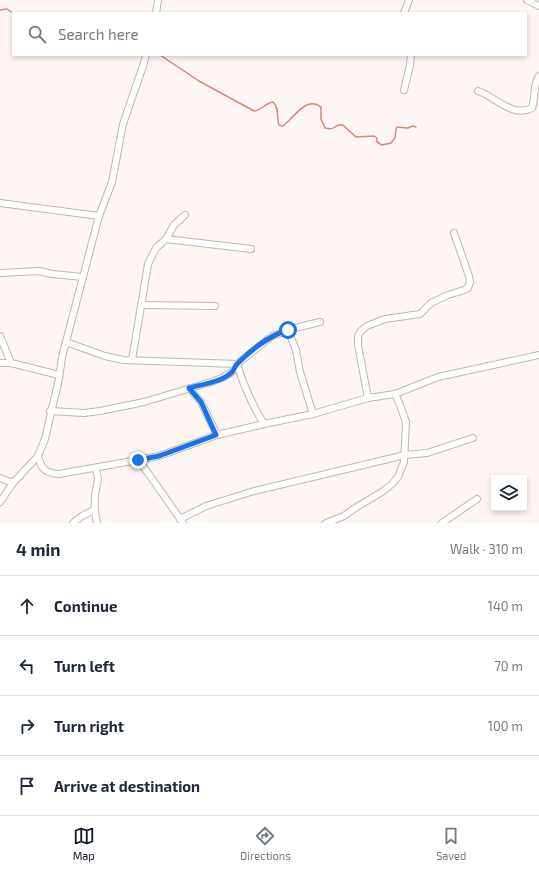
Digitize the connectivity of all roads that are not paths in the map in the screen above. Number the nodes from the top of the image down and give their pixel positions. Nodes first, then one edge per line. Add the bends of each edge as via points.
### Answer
1 (158, 0) edge
2 (409, 0) edge
3 (527, 0) edge
4 (539, 6) edge
5 (156, 12) edge
6 (404, 12) edge
7 (146, 56) edge
8 (411, 56) edge
9 (539, 76) edge
10 (404, 90) dead end
11 (478, 91) dead end
12 (0, 203) edge
13 (185, 215) dead end
14 (99, 216) junction
15 (454, 233) dead end
16 (166, 239) junction
17 (251, 249) dead end
18 (0, 273) edge
19 (83, 277) junction
20 (141, 305) junction
21 (215, 306) dead end
22 (320, 322) dead end
23 (288, 330) junction
24 (0, 336) edge
25 (66, 342) junction
26 (539, 355) edge
27 (132, 360) junction
28 (0, 363) edge
29 (11, 363) junction
30 (237, 364) junction
31 (59, 375) junction
32 (189, 388) junction
33 (395, 394) junction
34 (368, 398) junction
35 (50, 411) junction
36 (313, 414) junction
37 (264, 424) junction
38 (216, 435) junction
39 (473, 438) dead end
40 (405, 455) junction
41 (38, 456) junction
42 (138, 460) junction
43 (94, 468) junction
44 (0, 478) edge
45 (13, 483) junction
46 (477, 499) dead end
47 (0, 502) edge
48 (94, 510) junction
49 (344, 516) junction
50 (181, 521) edge
51 (73, 523) edge
52 (97, 523) edge
53 (326, 523) edge
54 (348, 523) edge
55 (442, 523) edge

1 - 5 street
2 - 6 street
3 - 4 street
7 - 14 street via 123,124 112,182
8 - 10 street
9 - 11 street via 535,82 535,101 532,108 526,111 515,111
12 - 14 street
13 - 16 street via 174,225
14 - 19 street
15 - 34 street via 469,276 468,288 431,304 420,314 386,319 361,331 358,344
16 - 17 street
16 - 20 street via 156,248 148,264
18 - 19 street via 39,271
19 - 25 street
20 - 21 street
20 - 27 street
22 - 23 street
23 - 30 street via 272,336
23 - 36 street
24 - 29 street
25 - 27 street via 105,356
25 - 31 street
26 - 33 street via 438,378
27 - 30 street
28 - 29 street
29 - 31 street
30 - 32 street via 232,372 222,378
30 - 37 street via 252,406
31 - 35 street
32 - 35 street via 144,402 100,411
32 - 38 street via 201,402
33 - 34 street
33 - 40 street via 406,422
34 - 36 street
35 - 41 street via 45,439
36 - 37 street
37 - 38 street
38 - 42 street via 159,456
39 - 40 street via 426,453
40 - 49 street via 402,470 392,484
40 - 50 street via 260,489 206,506
41 - 43 street via 40,466 53,474
41 - 45 street
42 - 43 street
42 - 50 street
43 - 48 street via 99,478
44 - 45 street
45 - 47 street
46 - 55 street
48 - 51 street
48 - 52 street
49 - 53 street
49 - 54 street

